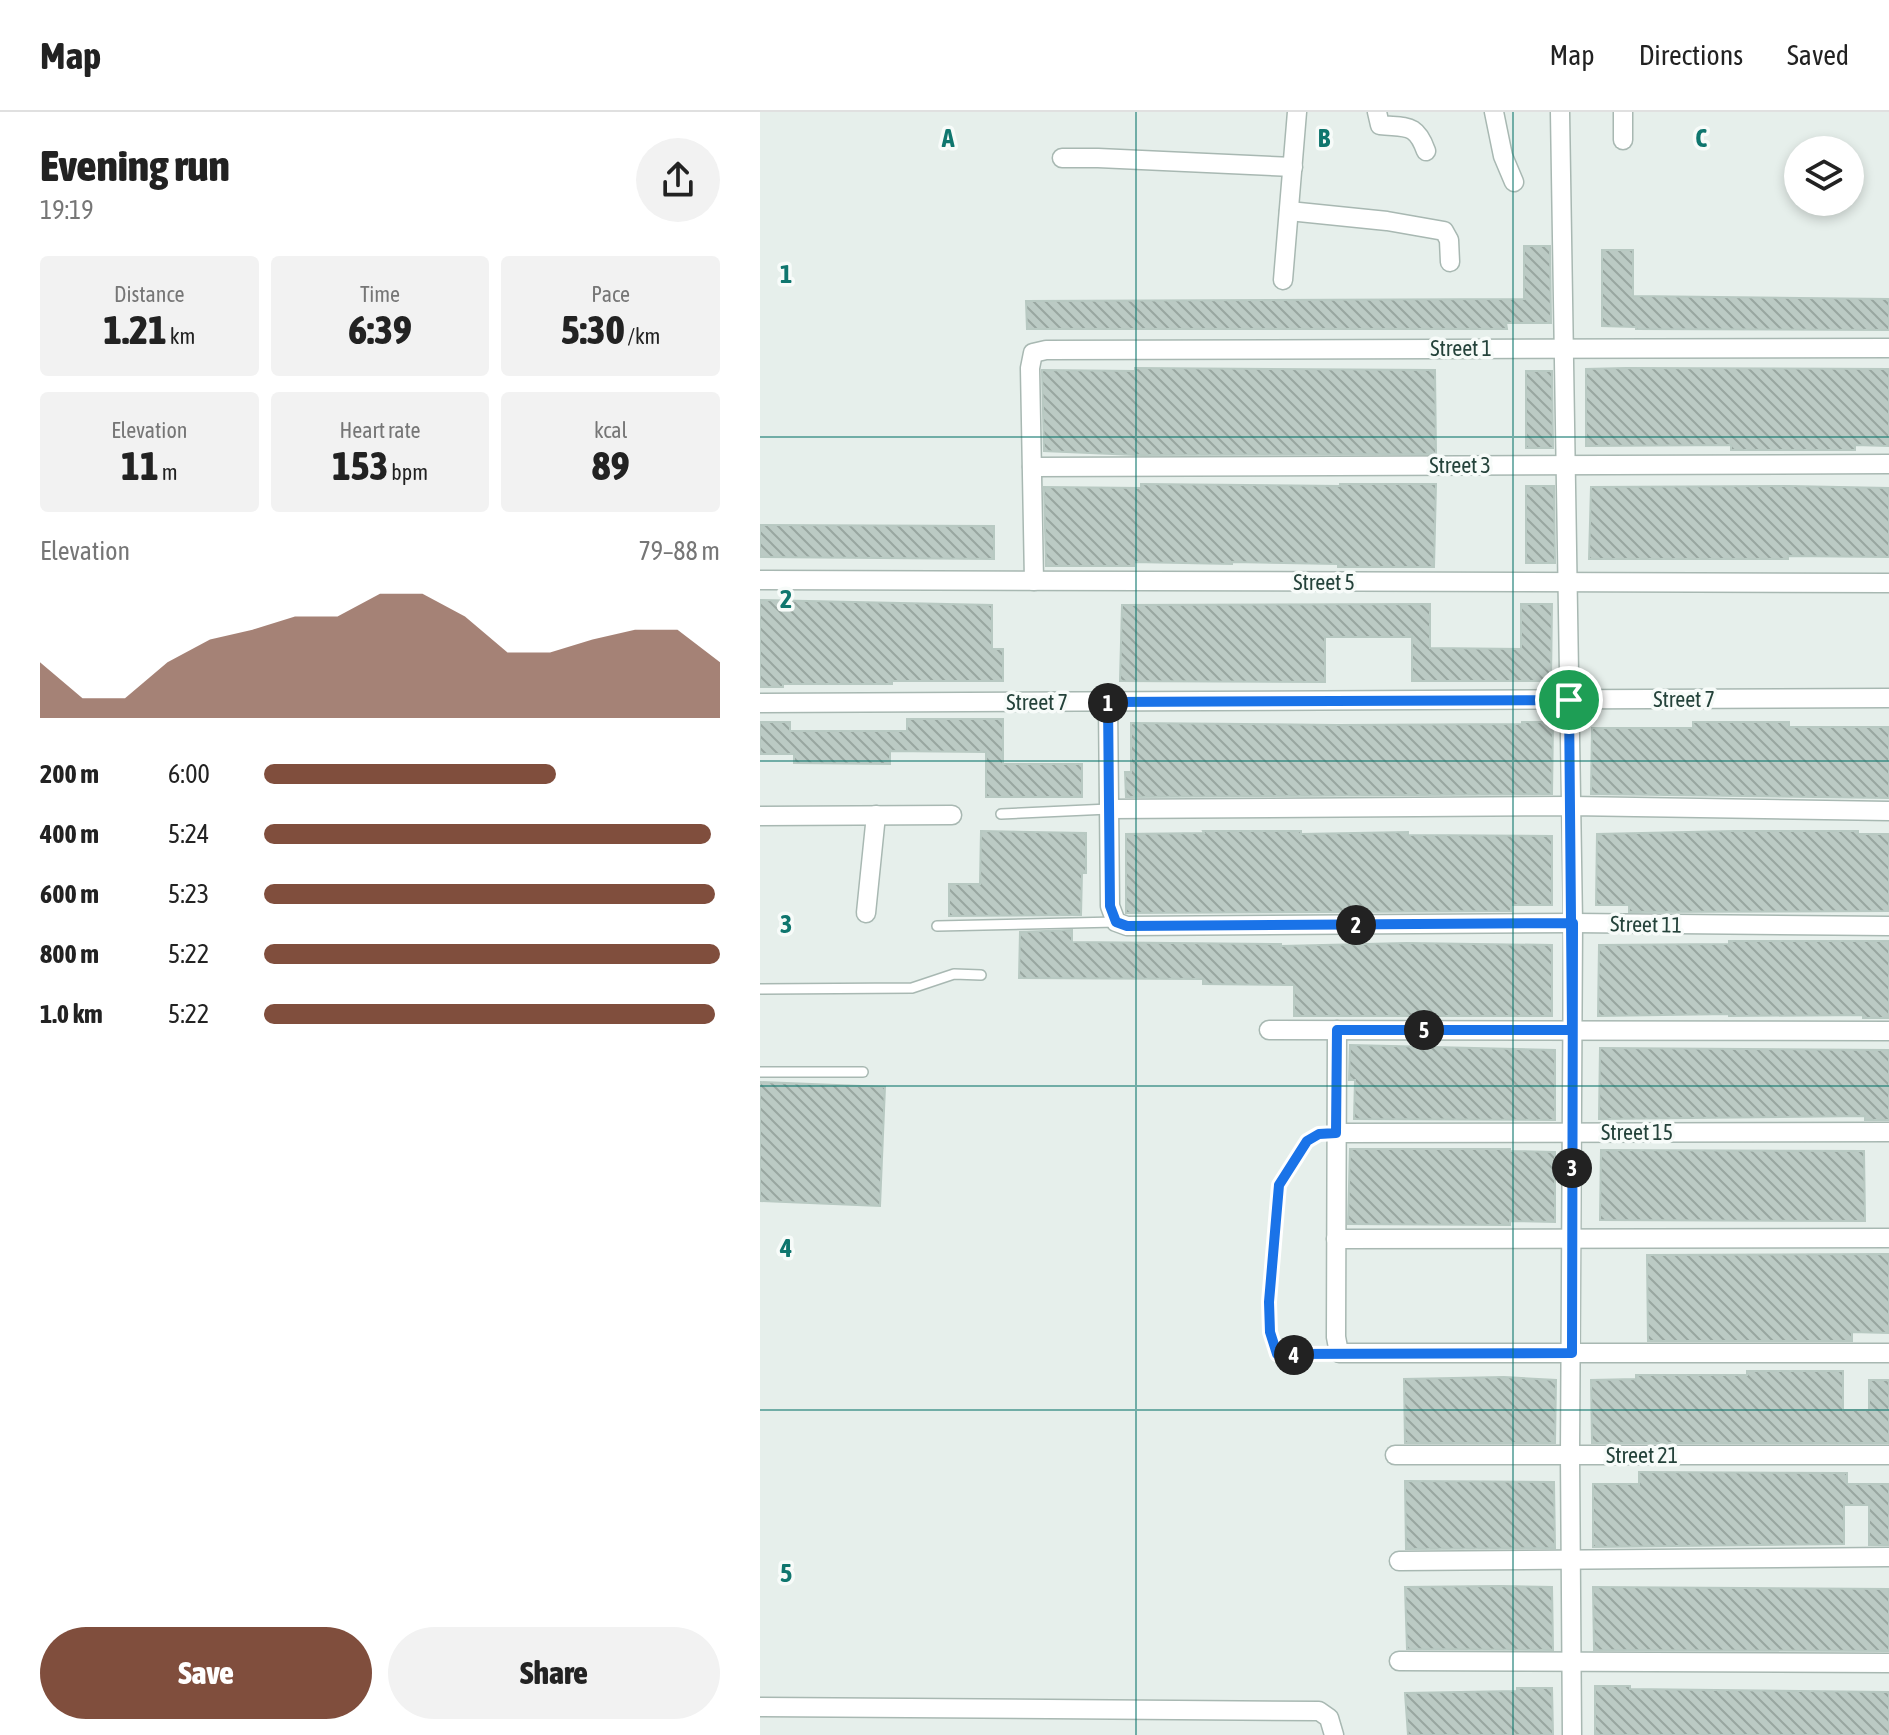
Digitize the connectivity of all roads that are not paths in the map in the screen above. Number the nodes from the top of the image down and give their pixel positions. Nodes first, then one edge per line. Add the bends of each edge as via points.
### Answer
1 (1297, 112) edge
2 (1377, 112) edge
3 (1494, 112) edge
4 (1560, 112) edge
5 (1623, 112) edge
6 (1623, 140) dead end
7 (1426, 151) dead end
8 (1062, 158) dead end
9 (1293, 167) junction
10 (1514, 182) dead end
11 (1289, 211) junction
12 (1450, 262) dead end
13 (1283, 280) dead end
14 (1564, 348) junction
15 (1889, 348) edge
16 (1889, 464) edge
17 (1565, 465) junction
18 (1032, 467) junction
19 (760, 580) edge
20 (1034, 581) junction
21 (1567, 582) junction
22 (1889, 583) edge
23 (1889, 698) edge
24 (1569, 700) junction
25 (1108, 702) junction
26 (760, 703) edge
27 (1571, 806) junction
28 (1109, 809) junction
29 (1889, 811) edge
30 (1001, 814) dead end
31 (876, 815) junction
32 (952, 815) dead end
33 (760, 816) edge
34 (866, 913) dead end
35 (1116, 922) junction
36 (1573, 923) junction
37 (937, 926) dead end
38 (1889, 926) edge
39 (981, 975) dead end
40 (760, 989) edge
41 (1269, 1030) dead end
42 (1337, 1030) junction
43 (1572, 1030) junction
44 (1889, 1031) edge
45 (760, 1072) edge
46 (863, 1072) dead end
47 (1889, 1132) edge
48 (1336, 1133) junction
49 (1572, 1133) junction
50 (1889, 1238) edge
51 (1336, 1239) junction
52 (1572, 1239) junction
53 (1339, 1353) junction
54 (1572, 1353) junction
55 (1889, 1353) edge
56 (1395, 1455) dead end
57 (1570, 1455) junction
58 (1889, 1455) edge
59 (1889, 1557) edge
60 (1399, 1561) dead end
61 (1571, 1561) junction
62 (1399, 1661) dead end
63 (1572, 1662) junction
64 (1889, 1663) edge
65 (760, 1707) edge
66 (1334, 1735) edge
67 (1572, 1735) edge

1 - 9 street
2 - 7 street via 1380,125 1415,130
3 - 10 street
4 - 14 street
5 - 6 street
8 - 9 street
9 - 11 street
11 - 12 street via 1444,231
11 - 13 street
14 - 15 street, Street 1
14 - 17 street
14 - 18 street, Street 1 via 1033,353
16 - 17 street, Street 3
17 - 18 street, Street 3
17 - 21 street
18 - 20 street
19 - 20 street, Street 5
20 - 21 street, Street 5
21 - 22 street, Street 5
21 - 24 street
23 - 24 street, Street 7
24 - 25 street, Street 7
24 - 27 street
25 - 26 street, Street 7
25 - 28 street
27 - 28 street
27 - 29 street
27 - 36 street
28 - 30 lane
28 - 35 street via 1110,906
31 - 32 street
31 - 33 street
31 - 34 street
35 - 36 street, Street 11
35 - 37 lane
36 - 38 street, Street 11
36 - 43 street
39 - 40 lane via 954,974 912,988
41 - 42 street
42 - 43 street
42 - 48 street
43 - 44 street
43 - 49 street
45 - 46 lane
47 - 49 street, Street 15
48 - 49 street, Street 15
48 - 51 street
48 - 53 lane via 1307,1141 1279,1185 1269,1302 1277,1354
49 - 52 street
50 - 52 street
51 - 52 street
51 - 53 street
52 - 54 street
53 - 54 street
54 - 55 street
54 - 57 street
56 - 57 street, Street 21
57 - 58 street, Street 21
57 - 61 street
59 - 61 street
60 - 61 street
61 - 63 street
62 - 63 street
63 - 64 street
63 - 67 street
65 - 66 street via 1319,1711 1329,1718

